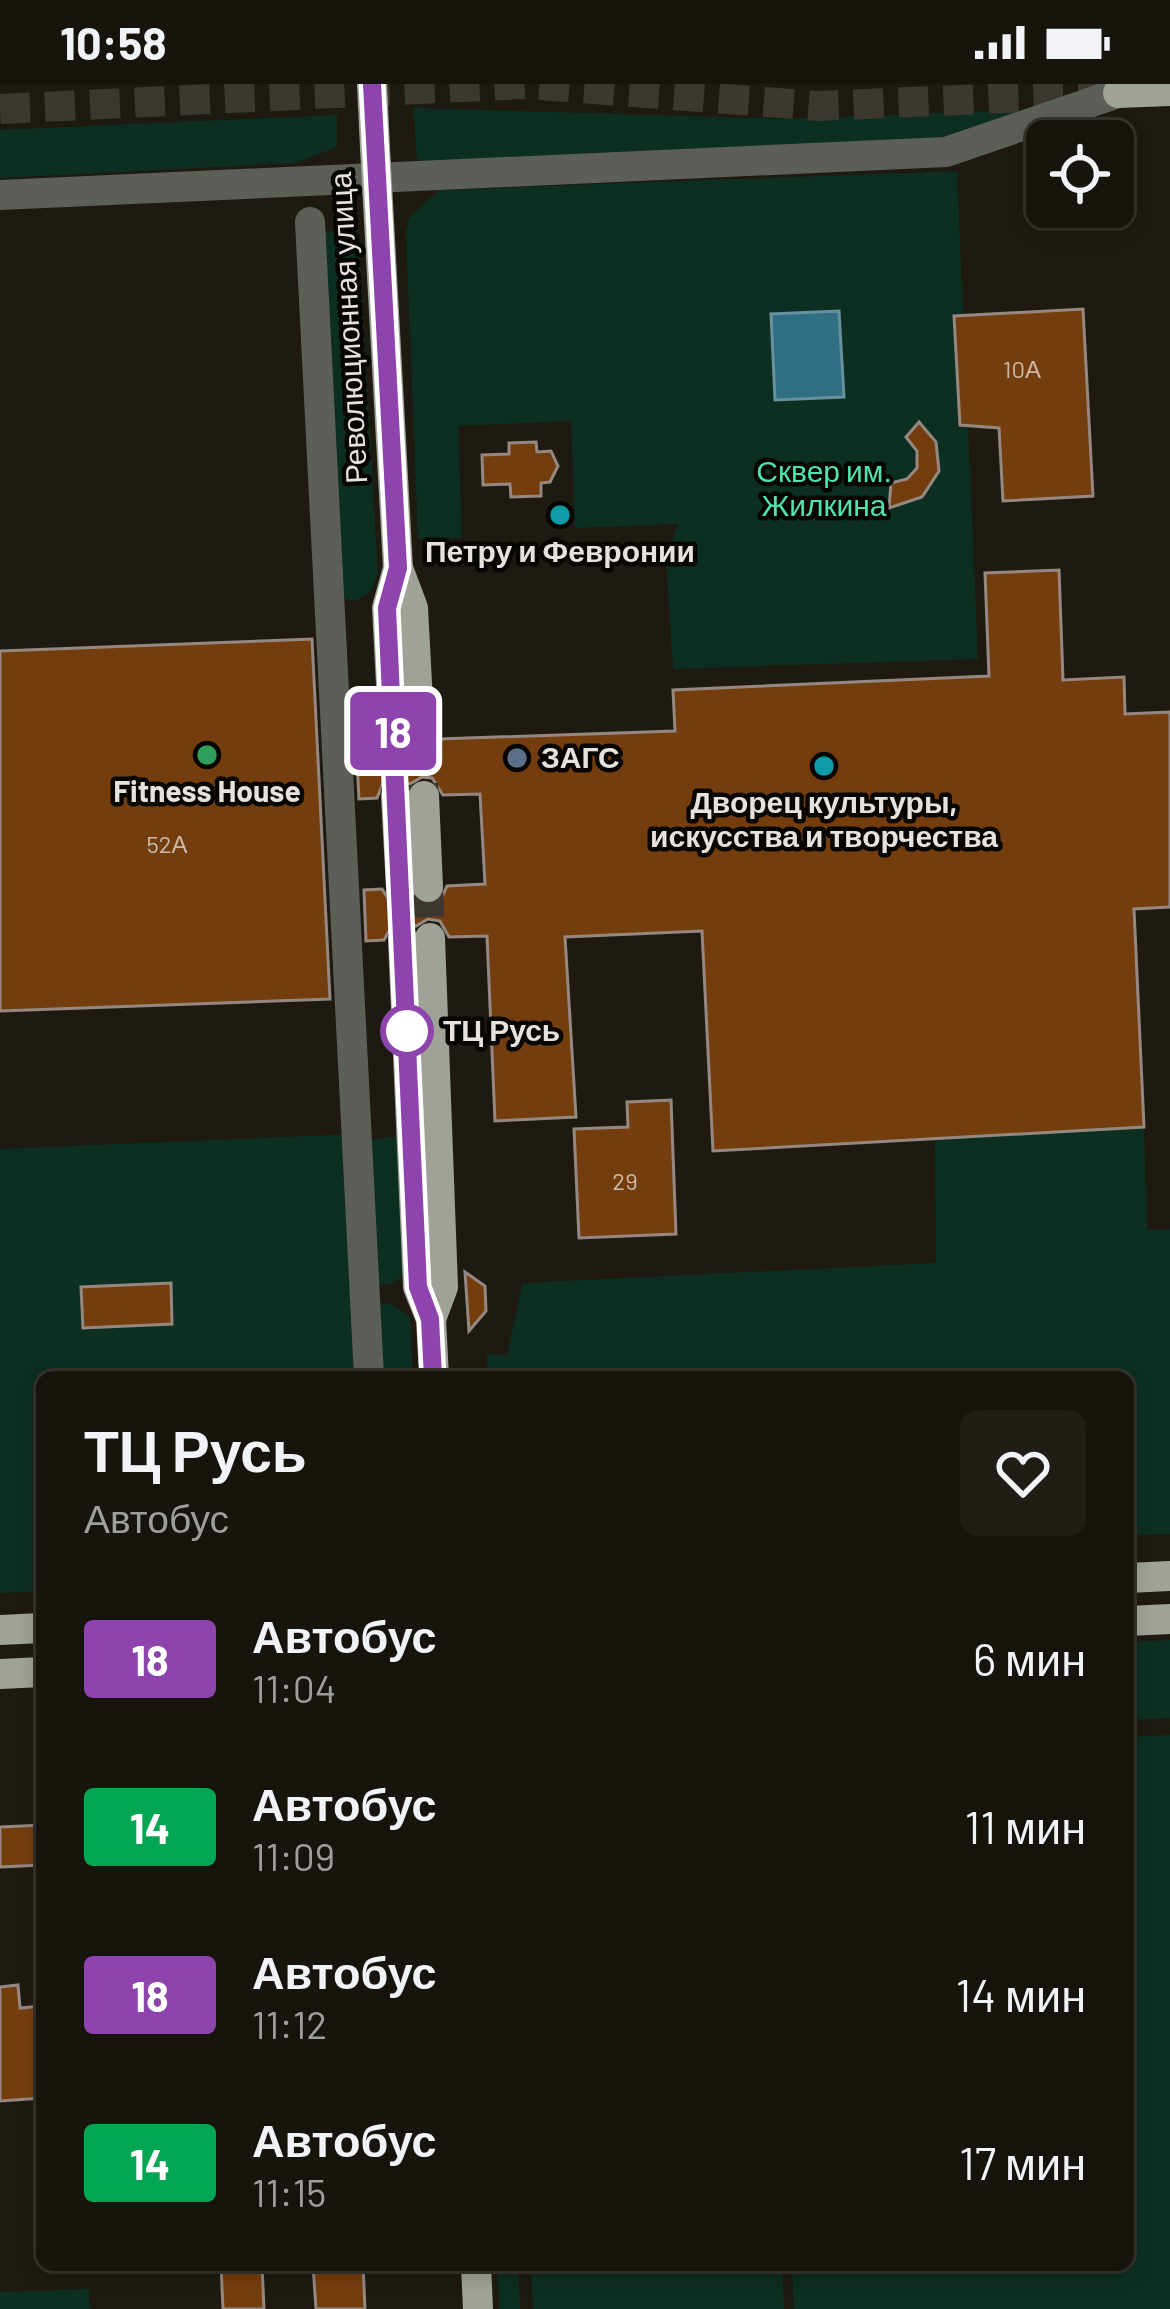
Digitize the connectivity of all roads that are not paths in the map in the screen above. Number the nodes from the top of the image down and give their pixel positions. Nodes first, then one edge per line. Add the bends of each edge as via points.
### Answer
1 (372, 84) edge
2 (1170, 91) edge
3 (1118, 93) joint
4 (376, 179) junction
5 (0, 195) edge
6 (310, 222) dead end
7 (407, 740) tunnel mouth
8 (410, 797) tunnel mouth
9 (414, 887) tunnel mouth
10 (416, 939) tunnel mouth
11 (369, 1371) edge
12 (434, 1371) edge
13 (1170, 1576) edge
14 (1134, 1577) edge
15 (1170, 1619) edge
16 (1134, 1621) edge
17 (36, 1628) edge
18 (0, 1630) edge
19 (36, 1672) edge
20 (0, 1674) edge
21 (476, 2271) edge
22 (478, 2309) edge

1 - 4 main road, Революционная улица, bridge
2 - 3 main road
3 - 4 street via 946,152
4 - 5 street
4 - 7 main road, Революционная улица via 398,568 387,608
6 - 11 street
8 - 9 main road
10 - 12 main road via 418,1287
13 - 14 main road
15 - 16 main road
17 - 18 main road
19 - 20 main road
21 - 22 main road

